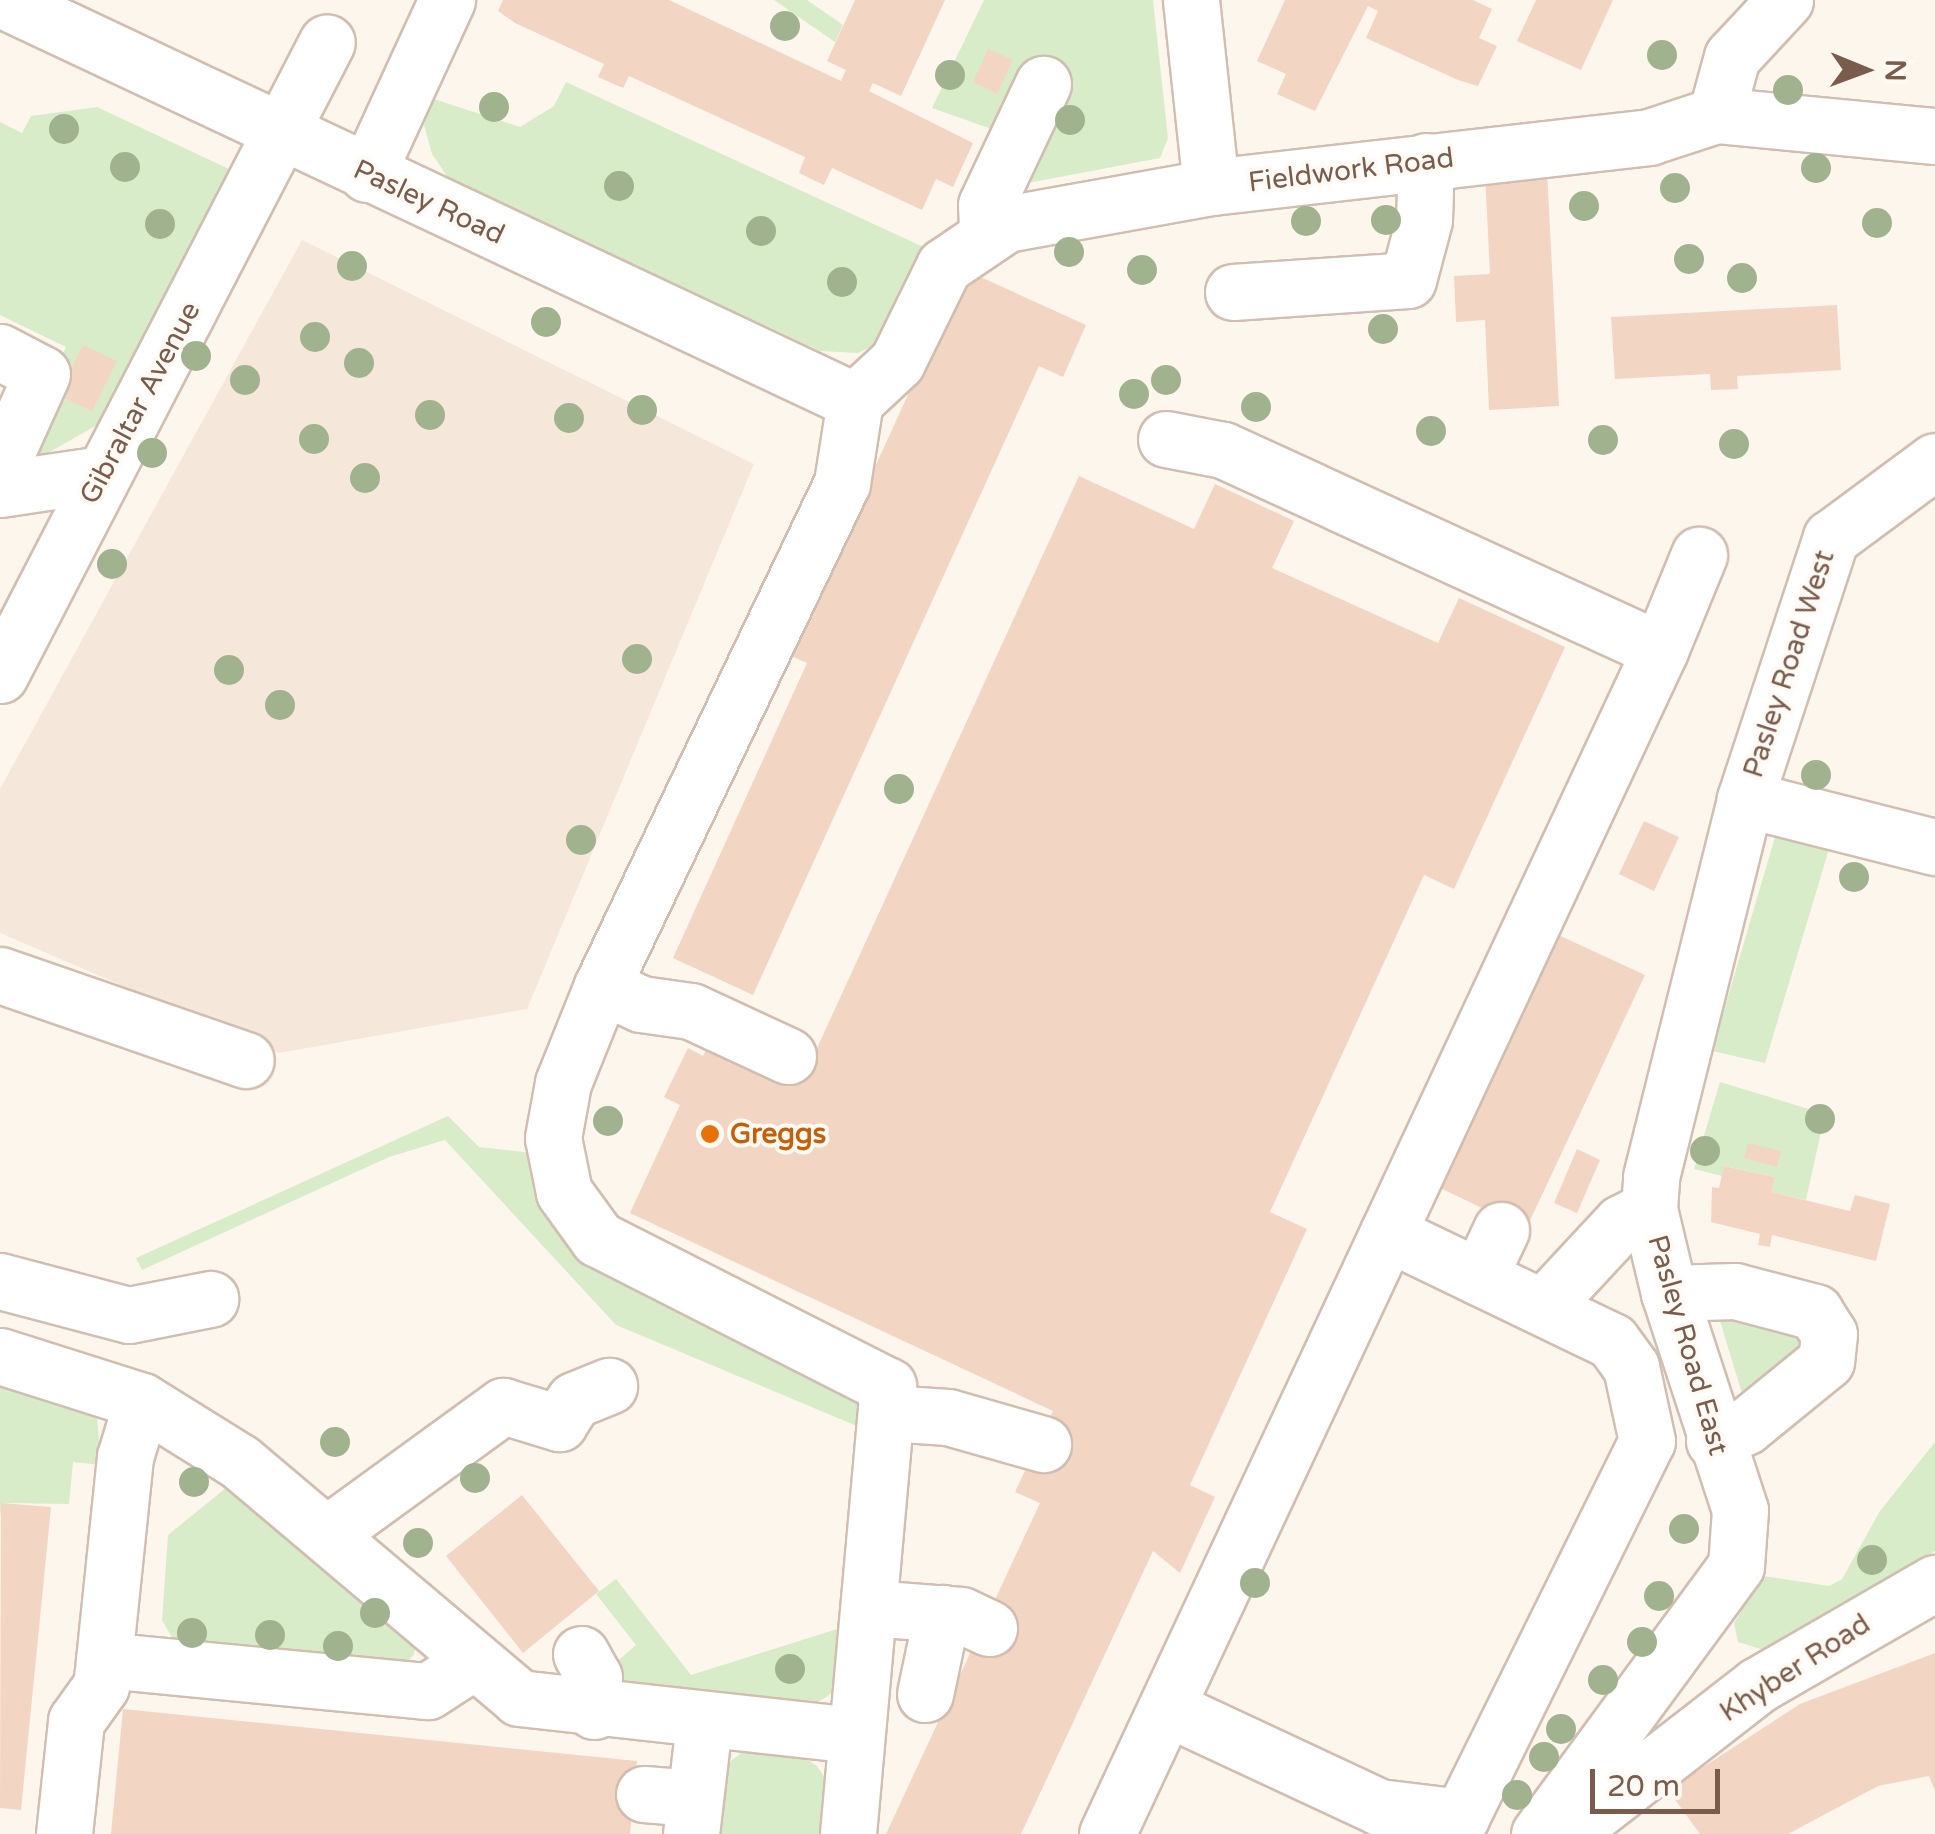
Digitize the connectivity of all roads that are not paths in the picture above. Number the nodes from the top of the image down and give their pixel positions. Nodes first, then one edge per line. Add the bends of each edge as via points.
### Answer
1 (1191, 0) edge
2 (1785, 0) edge
3 (18, 3) edge
4 (437, 3) edge
5 (328, 42) dead end
6 (1043, 84) dead end
7 (1716, 115) junction
8 (284, 134) junction
9 (1935, 136) edge
10 (1426, 161) junction
11 (367, 174) junction
12 (1211, 186) junction
13 (987, 230) junction
14 (1233, 292) dead end
15 (0, 352) edge
16 (856, 402) junction
17 (1166, 439) dead end
18 (1935, 461) edge
19 (0, 467) edge
20 (101, 474) junction
21 (0, 489) edge
22 (1699, 555) dead end
23 (1660, 650) junction
24 (0, 675) edge
25 (1745, 799) junction
26 (1935, 847) edge
27 (0, 976) edge
28 (602, 986) junction
29 (788, 1056) dead end
30 (246, 1060) dead end
31 (1649, 1209) junction
32 (1388, 1233) junction
33 (0, 1280) edge
34 (1669, 1292) junction
35 (210, 1299) dead end
36 (1543, 1307) junction
37 (0, 1356) edge
38 (610, 1386) dead end
39 (118, 1391) junction
40 (888, 1412) junction
41 (1027, 1426) dead end
42 (1714, 1440) junction
43 (327, 1534) junction
44 (1935, 1583) edge
45 (870, 1608) junction
46 (1710, 1610) junction
47 (581, 1654) dead end
48 (104, 1660) junction
49 (471, 1662) junction
50 (1758, 1686) junction
51 (925, 1694) dead end
52 (1167, 1708) junction
53 (594, 1711) junction
54 (704, 1723) junction
55 (856, 1735) junction
56 (676, 1809) edge
57 (1372, 1821) edge
58 (64, 1834) edge
59 (848, 1834) edge
60 (1107, 1834) edge
61 (1539, 1834) edge
62 (1566, 1834) edge

1 - 12 lane
2 - 7 lane via 1732,57
3 - 8 lane, Pasley Road
4 - 11 lane
5 - 8 lane, Gibraltar Avenue
6 - 13 lane via 986,205
7 - 9 lane, Fieldwork Road
7 - 10 lane, Fieldwork Road via 1649,137
8 - 11 lane, Pasley Road
8 - 20 lane, Gibraltar Avenue
10 - 12 lane, Fieldwork Road
10 - 14 lane via 1418,256 1408,280
11 - 16 lane, Pasley Road
12 - 13 lane, Fieldwork Road
13 - 16 lane, Fieldwork Road via 944,266 898,362
15 - 19 lane via 42,374
16 - 28 lane via 842,483
17 - 23 lane via 1223,450 1477,553
18 - 25 lane, Pasley Road West via 1830,538
20 - 21 lane
20 - 24 lane, Gibraltar Avenue
22 - 23 lane
23 - 32 lane
25 - 26 lane
25 - 31 lane, Pasley Road East
27 - 30 lane
28 - 29 lane via 641,1004 690,1012
28 - 40 lane via 554,1115 557,1172 576,1213 624,1256 884,1381
31 - 34 lane, Pasley Road East
31 - 36 lane via 1621,1223
32 - 36 lane via 1490,1253
32 - 52 lane
33 - 35 lane via 128,1315
34 - 42 lane, Pasley Road East
34 - 42 lane via 1735,1290 1815,1312 1829,1334 1826,1361 1746,1427
36 - 57 lane via 1620,1348 1647,1441 1468,1810 1451,1821
37 - 39 lane
38 - 43 lane via 574,1400 559,1422 504,1406
39 - 43 lane via 240,1462
39 - 48 lane via 124,1457
40 - 41 lane
40 - 45 lane
42 - 46 lane, Pasley Road East via 1743,1538
43 - 49 lane
44 - 50 lane, Khyber Road
45 - 51 lane via 966,1621
45 - 55 lane
46 - 50 lane via 1709,1662
46 - 61 lane, Pasley Road East
47 - 53 lane via 594,1677
48 - 49 lane via 428,1691
48 - 58 lane via 101,1686 76,1721
49 - 53 lane via 518,1698
50 - 62 lane, Khyber Road
52 - 57 lane
52 - 60 lane
53 - 54 lane
54 - 55 lane
54 - 56 lane
55 - 59 lane

